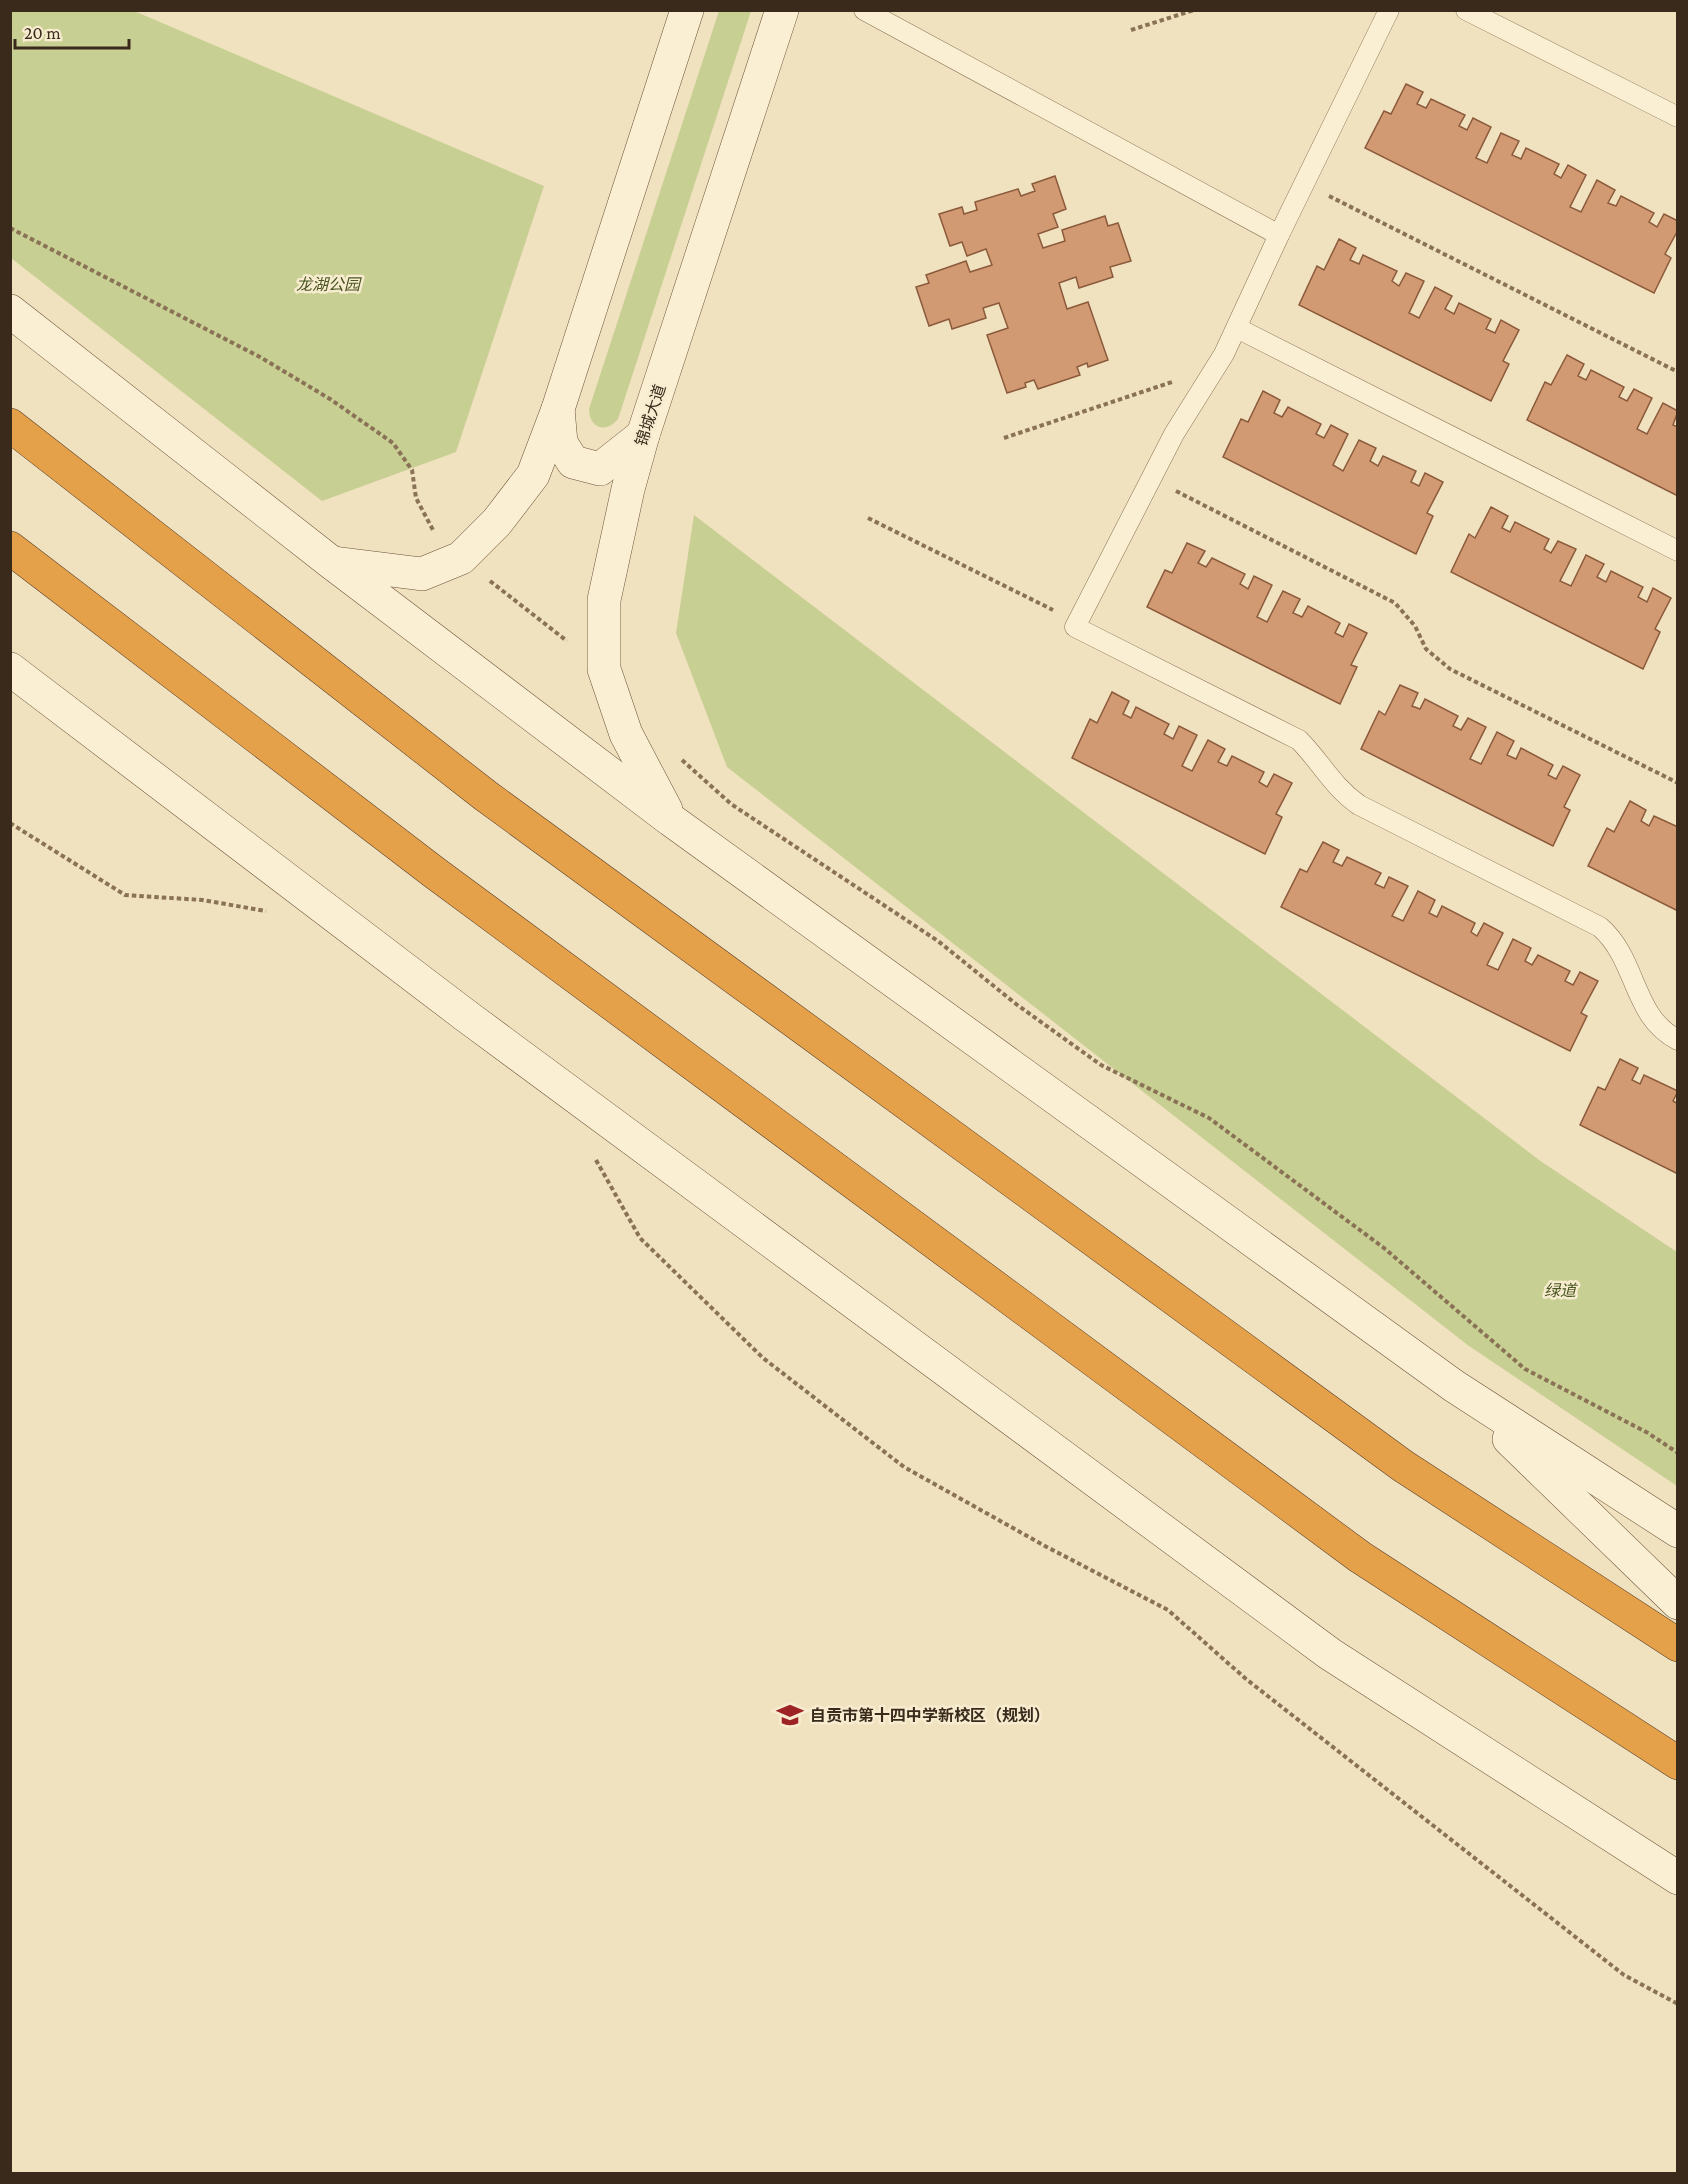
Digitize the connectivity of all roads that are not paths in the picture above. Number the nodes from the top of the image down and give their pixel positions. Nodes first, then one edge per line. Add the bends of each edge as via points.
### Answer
1 (687, 10) edge
2 (782, 10) edge
3 (864, 10) edge
4 (1389, 10) edge
5 (1466, 10) edge
6 (1677, 117) edge
7 (1279, 234) junction
8 (10, 311) edge
9 (1237, 328) junction
10 (558, 409) junction
11 (10, 425) edge
12 (643, 435) junction
13 (10, 548) edge
14 (1677, 550) edge
15 (332, 563) junction
16 (10, 669) edge
17 (671, 820) junction
18 (1677, 1040) edge
19 (1454, 1386) junction
20 (1677, 1531) edge
21 (1677, 1603) edge
22 (1677, 1645) edge
23 (1677, 1763) edge
24 (1677, 1878) edge

1 - 10 street
2 - 12 street, 锦城大道
3 - 7 lane
4 - 7 lane
5 - 6 lane
7 - 9 lane
8 - 15 street
9 - 14 lane
9 - 18 lane via 1174,434 1075,627 1299,740 1335,786 1359,805 1600,927 1618,945 1648,1013
10 - 12 street via 561,443 573,462 600,469
10 - 15 street via 533,475 497,522 461,558 422,574
11 - 22 highway via 486,796 1374,1445
12 - 17 street, 锦城大道 via 603,600 604,669 626,734
13 - 23 highway via 435,873 1360,1557
15 - 17 street
16 - 24 street via 475,1022 1330,1654
17 - 19 street
19 - 20 street
19 - 21 street

